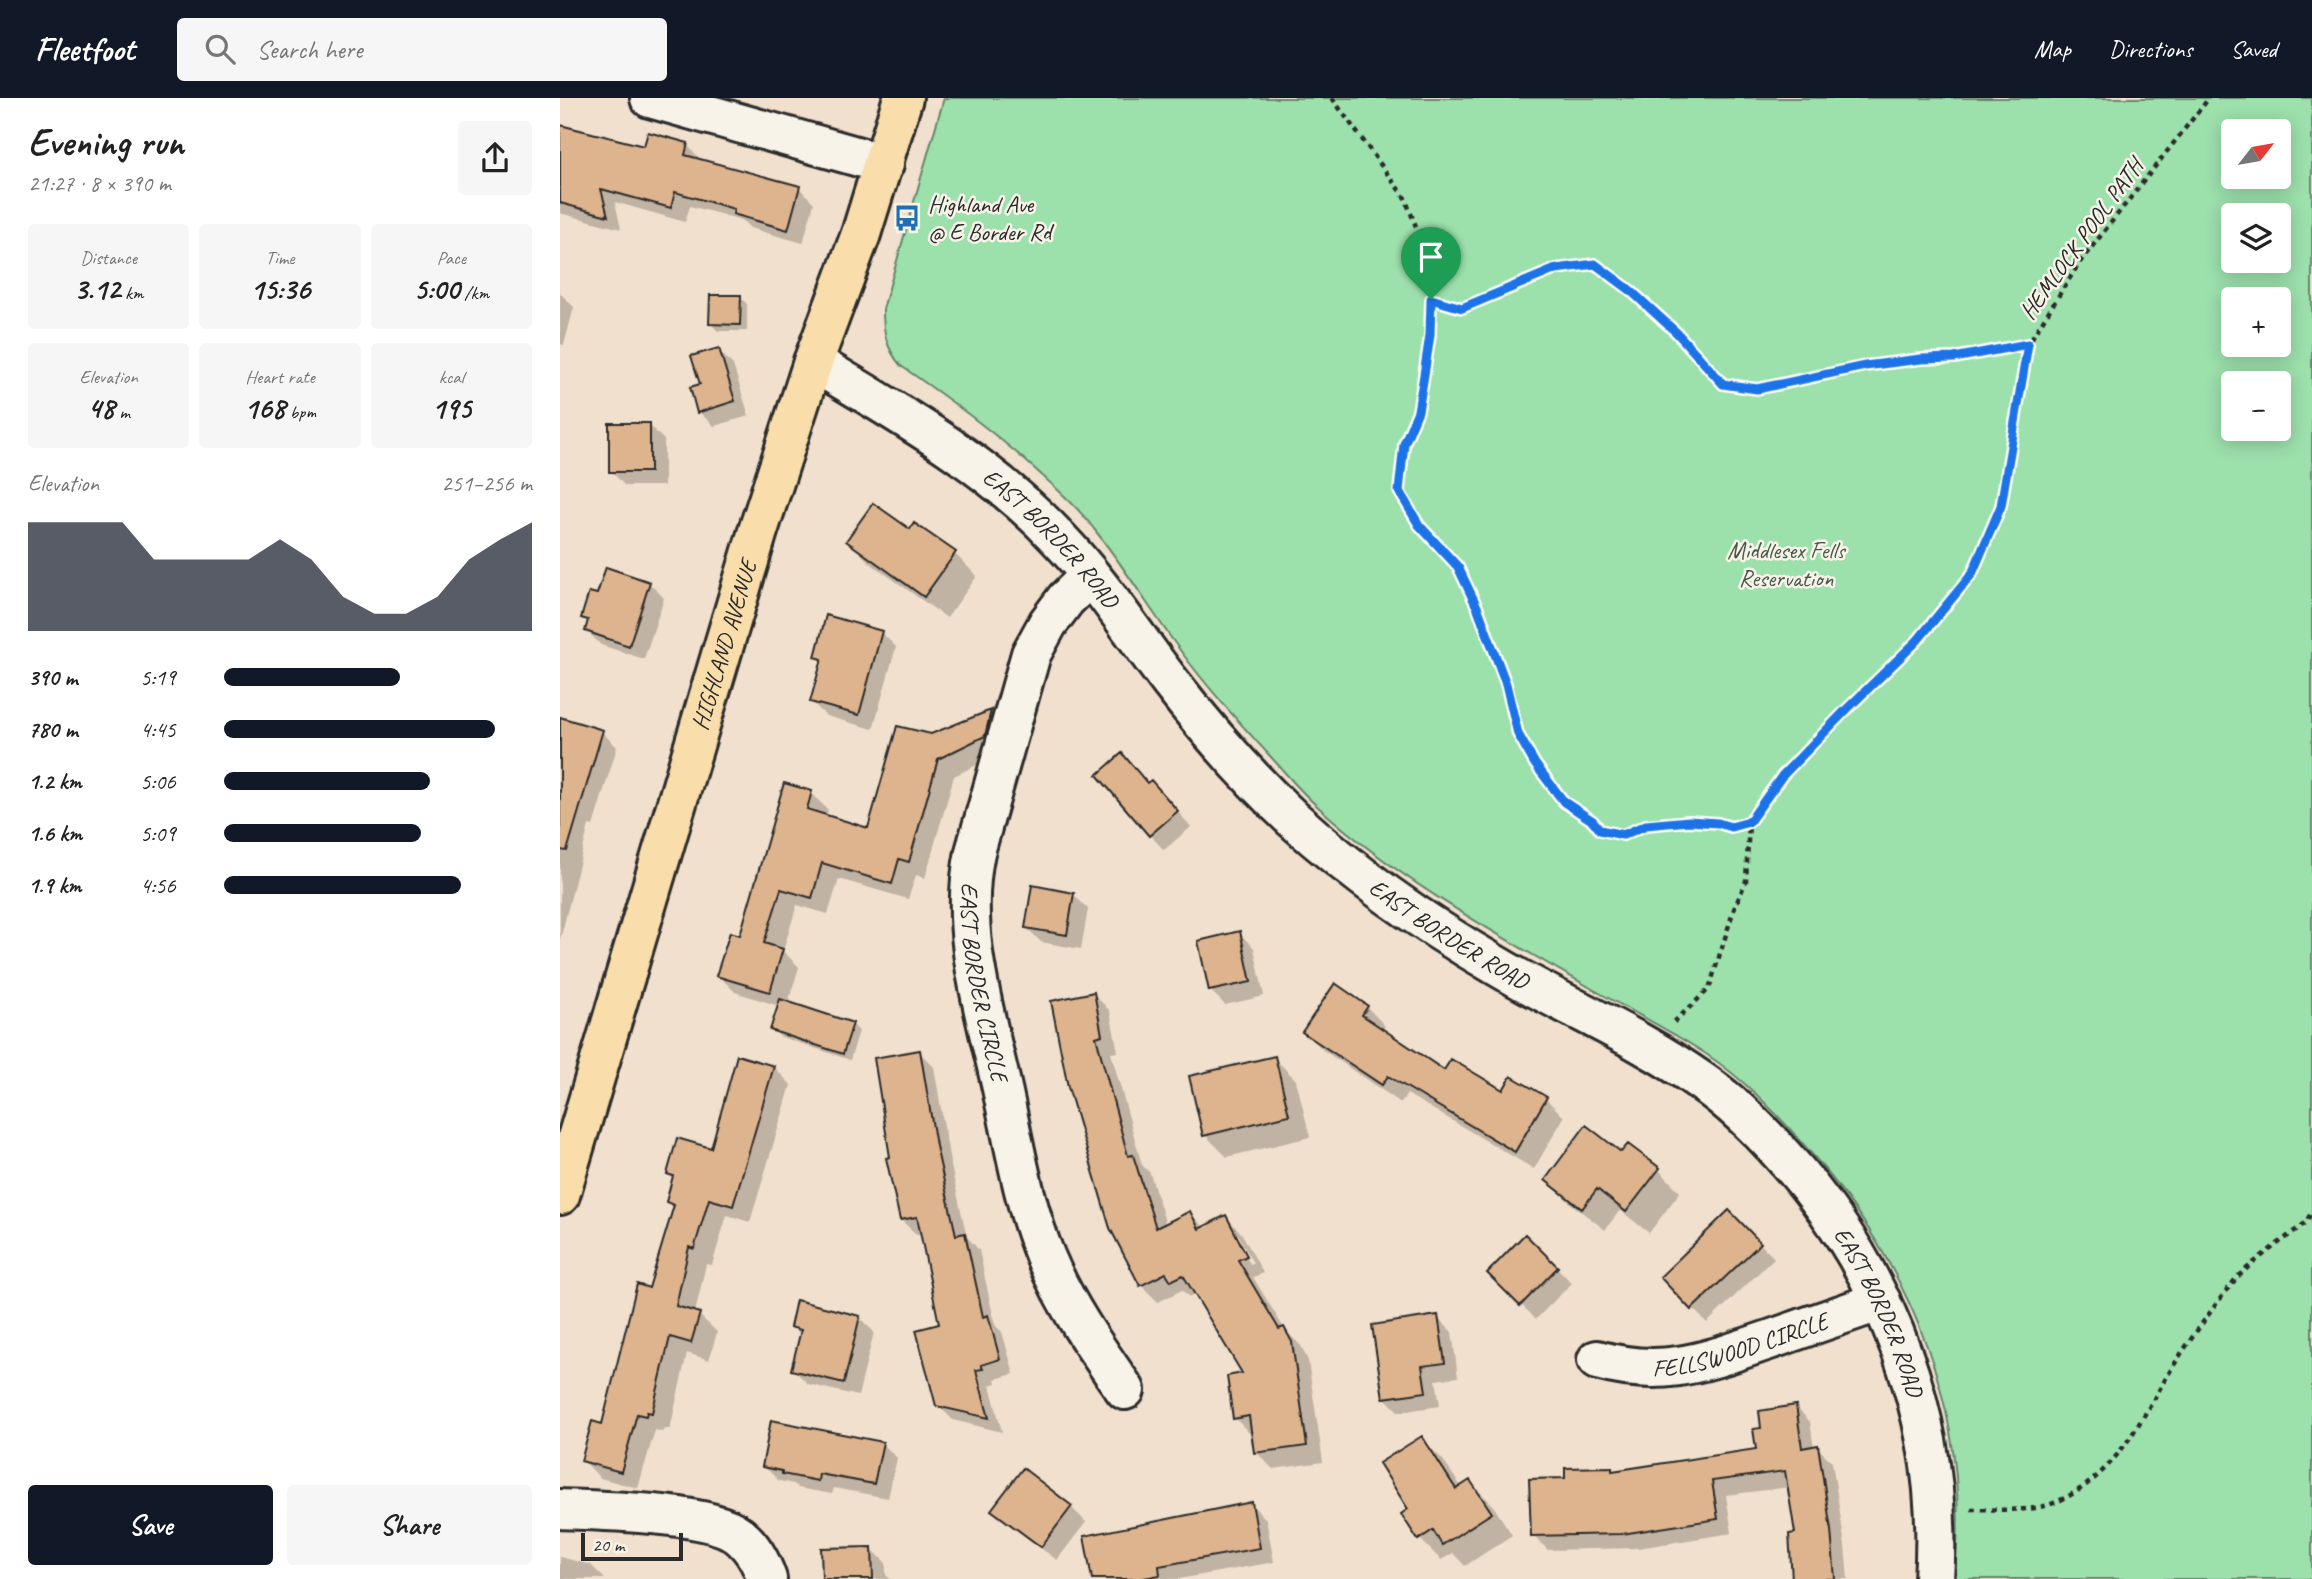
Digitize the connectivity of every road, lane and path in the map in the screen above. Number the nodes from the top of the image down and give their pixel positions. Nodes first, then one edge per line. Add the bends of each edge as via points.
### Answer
1 (650, 98) edge
2 (903, 98) edge
3 (1332, 98) edge
4 (2209, 98) edge
5 (884, 164) junction
6 (1431, 299) junction
7 (2028, 344) junction
8 (813, 362) junction
9 (1090, 576) junction
10 (1749, 822) junction
11 (1654, 1051) junction
12 (560, 1195) edge
13 (2312, 1212) edge
14 (1881, 1301) junction
15 (1597, 1360) dead end
16 (1125, 1390) dead end
17 (560, 1509) edge
18 (1935, 1510) junction
19 (767, 1579) edge
20 (1934, 1579) edge

1 - 5 street
2 - 5 main road, HIGHLAND AVENUE
3 - 6 path via 1405,198 1427,255
4 - 7 path, HEMLOCK POOL PATH via 2080,262
5 - 8 main road, HIGHLAND AVENUE
6 - 7 path via 1462,308 1556,269 1595,264 1677,333 1723,384 1757,389 1865,366 1976,355
6 - 10 path via 1424,375 1418,411 1404,444 1399,491 1419,525 1458,567 1506,684 1518,734 1535,764 1564,802 1600,830 1613,834 1668,823 1709,822 1731,827
7 - 10 path, HEMLOCK POOL PATH via 2001,506 1972,574 1917,641 1782,776
8 - 9 street, EAST BORDER ROAD via 971,461 1026,506
8 - 12 main road, HIGHLAND AVENUE via 758,530
9 - 11 street, EAST BORDER ROAD via 1211,731 1272,799 1331,852 1495,965
9 - 16 street, EAST BORDER CIRCLE via 1066,599 1031,654 975,852 968,917 1027,1201 1045,1256 1064,1298
10 - 11 path via 1746,881 1709,989 1675,1021
11 - 14 street, EAST BORDER ROAD via 1702,1081 1765,1135 1833,1216
13 - 18 path via 2305,1223 2236,1279 2185,1347 2145,1417 2099,1476 2041,1506
14 - 15 street, FELLSWOOD CIRCLE via 1699,1364 1648,1369
14 - 18 street, EAST BORDER ROAD via 1920,1407
17 - 19 street via 712,1523 746,1542
18 - 20 street, EAST BORDER ROAD

